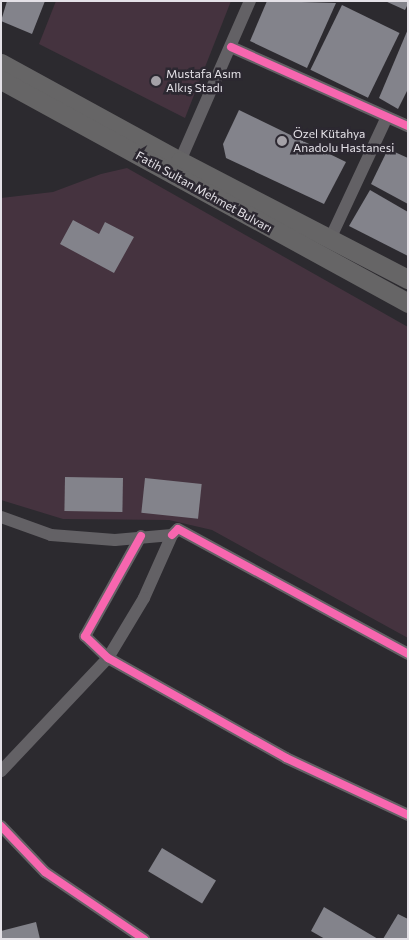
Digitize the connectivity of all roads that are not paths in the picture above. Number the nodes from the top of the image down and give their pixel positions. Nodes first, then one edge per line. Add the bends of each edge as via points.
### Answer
1 (250, 1) edge
2 (231, 47) junction
3 (1, 63) edge
4 (1, 80) edge
5 (387, 117) junction
6 (406, 121) edge
7 (180, 162) junction
8 (331, 237) junction
9 (408, 279) edge
10 (408, 303) edge
11 (1, 517) edge
12 (172, 535) junction
13 (141, 536) junction
14 (408, 654) edge
15 (108, 658) junction
16 (1, 771) edge
17 (408, 815) edge
18 (1, 826) edge
19 (144, 939) edge

1 - 2 street
2 - 5 street
2 - 7 street
3 - 7 main road, Fatih Sultan Mehmet Bulvarı
4 - 10 main road, Fatih Sultan Mehmet Bulvarı
5 - 6 street
5 - 8 street
7 - 8 main road, Fatih Sultan Mehmet Bulvarı
8 - 9 main road, Fatih Sultan Mehmet Bulvarı
11 - 13 street via 51,535 115,540
12 - 13 street
12 - 14 street via 178,529
12 - 15 street via 144,598
13 - 15 street via 85,636
15 - 16 street
15 - 17 street via 286,758
18 - 19 street via 45,872

